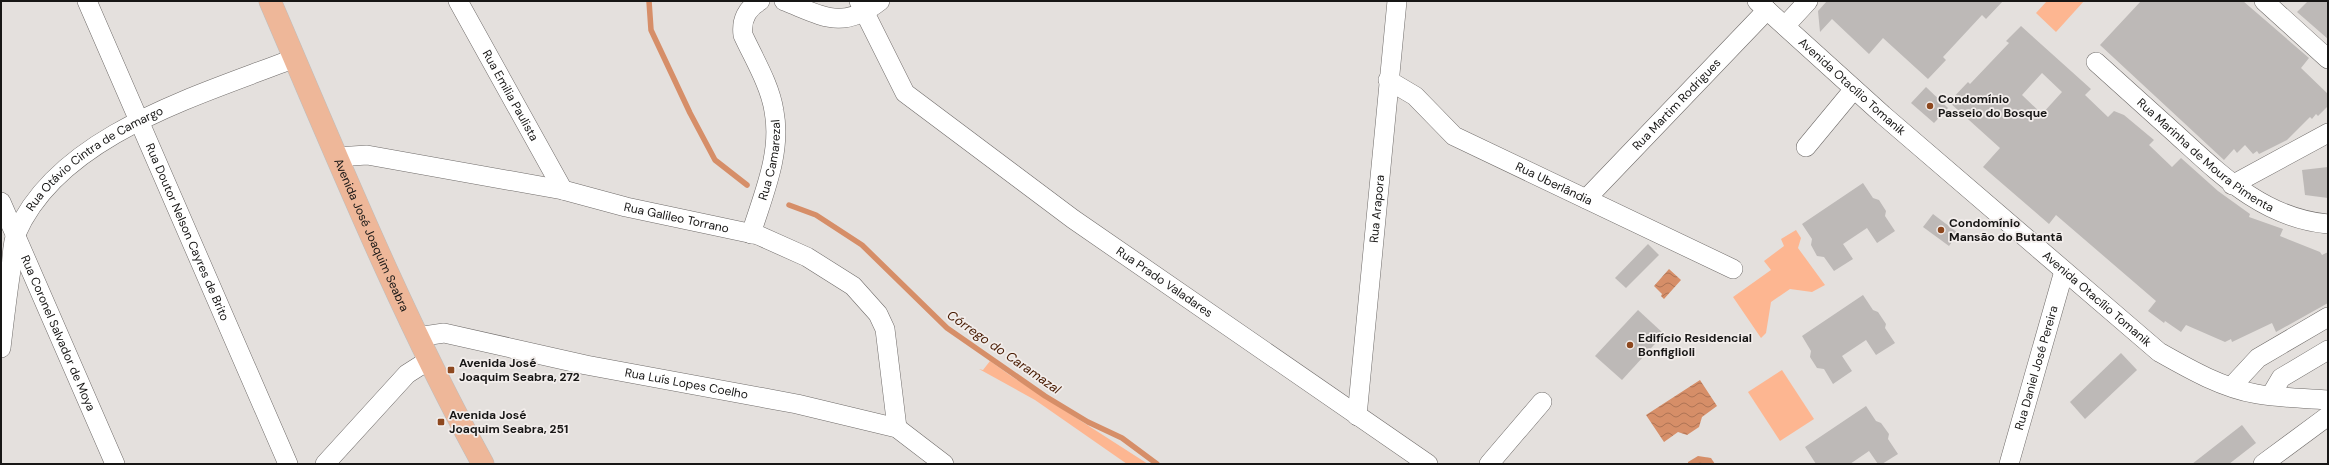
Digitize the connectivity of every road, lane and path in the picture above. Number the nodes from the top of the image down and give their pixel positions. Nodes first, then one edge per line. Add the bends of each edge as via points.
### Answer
1 (87, 1) edge
2 (270, 1) edge
3 (458, 1) edge
4 (760, 1) edge
5 (784, 1) edge
6 (880, 1) edge
7 (1397, 1) edge
8 (1808, 1) edge
9 (2265, 1) edge
10 (1762, 6) edge
11 (862, 7) edge
12 (1785, 26) junction
13 (294, 58) junction
14 (2328, 59) edge
15 (2096, 62) dead end
16 (1388, 80) junction
17 (1854, 89) junction
18 (139, 120) junction
19 (2328, 133) edge
20 (1806, 147) dead end
21 (337, 157) junction
22 (2232, 185) junction
23 (563, 190) junction
24 (1586, 200) junction
25 (1, 202) edge
26 (2328, 224) edge
27 (751, 234) junction
28 (15, 236) junction
29 (1732, 269) dead end
30 (2064, 272) junction
31 (2328, 317) edge
32 (417, 337) junction
33 (1, 348) edge
34 (2328, 350) edge
35 (429, 360) junction
36 (2232, 386) junction
37 (2271, 395) junction
38 (2328, 400) edge
39 (1542, 402) dead end
40 (1357, 416) junction
41 (2328, 416) edge
42 (897, 428) junction
43 (115, 464) edge
44 (288, 464) edge
45 (325, 464) edge
46 (483, 464) edge
47 (944, 464) edge
48 (1428, 464) edge
49 (1489, 464) edge
50 (2009, 464) edge
51 (2263, 464) edge

1 - 18 street, Rua Doutor Nelson Cayres de Brito
2 - 13 main road, Avenida José Joaquim Seabra
3 - 23 street, Rua Emilia Paulista
4 - 27 street, Rua Camarezal via 744,18 742,28 774,112 775,150 769,179
5 - 11 street via 817,16 842,18
6 - 11 street
7 - 16 street, Rua Arapora
8 - 12 street
9 - 14 street
10 - 12 street, Avenida Otacílio Tomanik
10 - 24 street, Rua Martim Rodrigues
11 - 40 street, Rua Prado Valadares via 906,93 1073,219
12 - 17 street, Avenida Otacílio Tomanik
13 - 18 street, Rua Otávio Cintra de Camargo
13 - 21 main road, Avenida José Joaquim Seabra
15 - 22 street, Rua Marinha de Moura Pimenta
16 - 24 street, Rua Uberlândia via 1415,96 1454,136
16 - 40 street, Rua Arapora
17 - 20 street
17 - 30 street, Avenida Otacílio Tomanik
18 - 28 street, Rua Otávio Cintra de Camargo via 96,145 71,164 36,199
18 - 44 street, Rua Doutor Nelson Cayres de Brito
19 - 22 street
21 - 23 street, Rua Galileo Torrano via 367,155
21 - 32 main road, Avenida José Joaquim Seabra
22 - 26 street, Rua Marinha de Moura Pimenta via 2264,204 2297,218
23 - 27 street, Rua Galileo Torrano via 626,207
24 - 29 street, Rua Uberlândia
25 - 28 street, Rua Coronel Salvador de Moya
27 - 42 street, Rua Galileo Torrano via 778,244 833,273 853,286 878,314 886,330
28 - 33 street, Rua Otávio Cintra de Camargo
28 - 43 street, Rua Coronel Salvador de Moya
30 - 36 street, Avenida Otacílio Tomanik via 2159,352 2186,368
30 - 50 street, Rua Daniel José Pereira
31 - 36 street via 2258,358
32 - 35 main road, Avenida José Joaquim Seabra
32 - 42 street, Rua Luís Lopes Coelho via 444,333 586,365 797,404
34 - 37 street via 2281,378
35 - 45 street via 407,374
35 - 46 main road, Avenida José Joaquim Seabra
36 - 37 street, Avenida Otacílio Tomanik via 2257,394
37 - 38 street, Avenida Otacílio Tomanik
39 - 49 street
40 - 48 street, Rua Prado Valadares
41 - 51 street
42 - 47 street, Rua Luís Lopes Coelho

